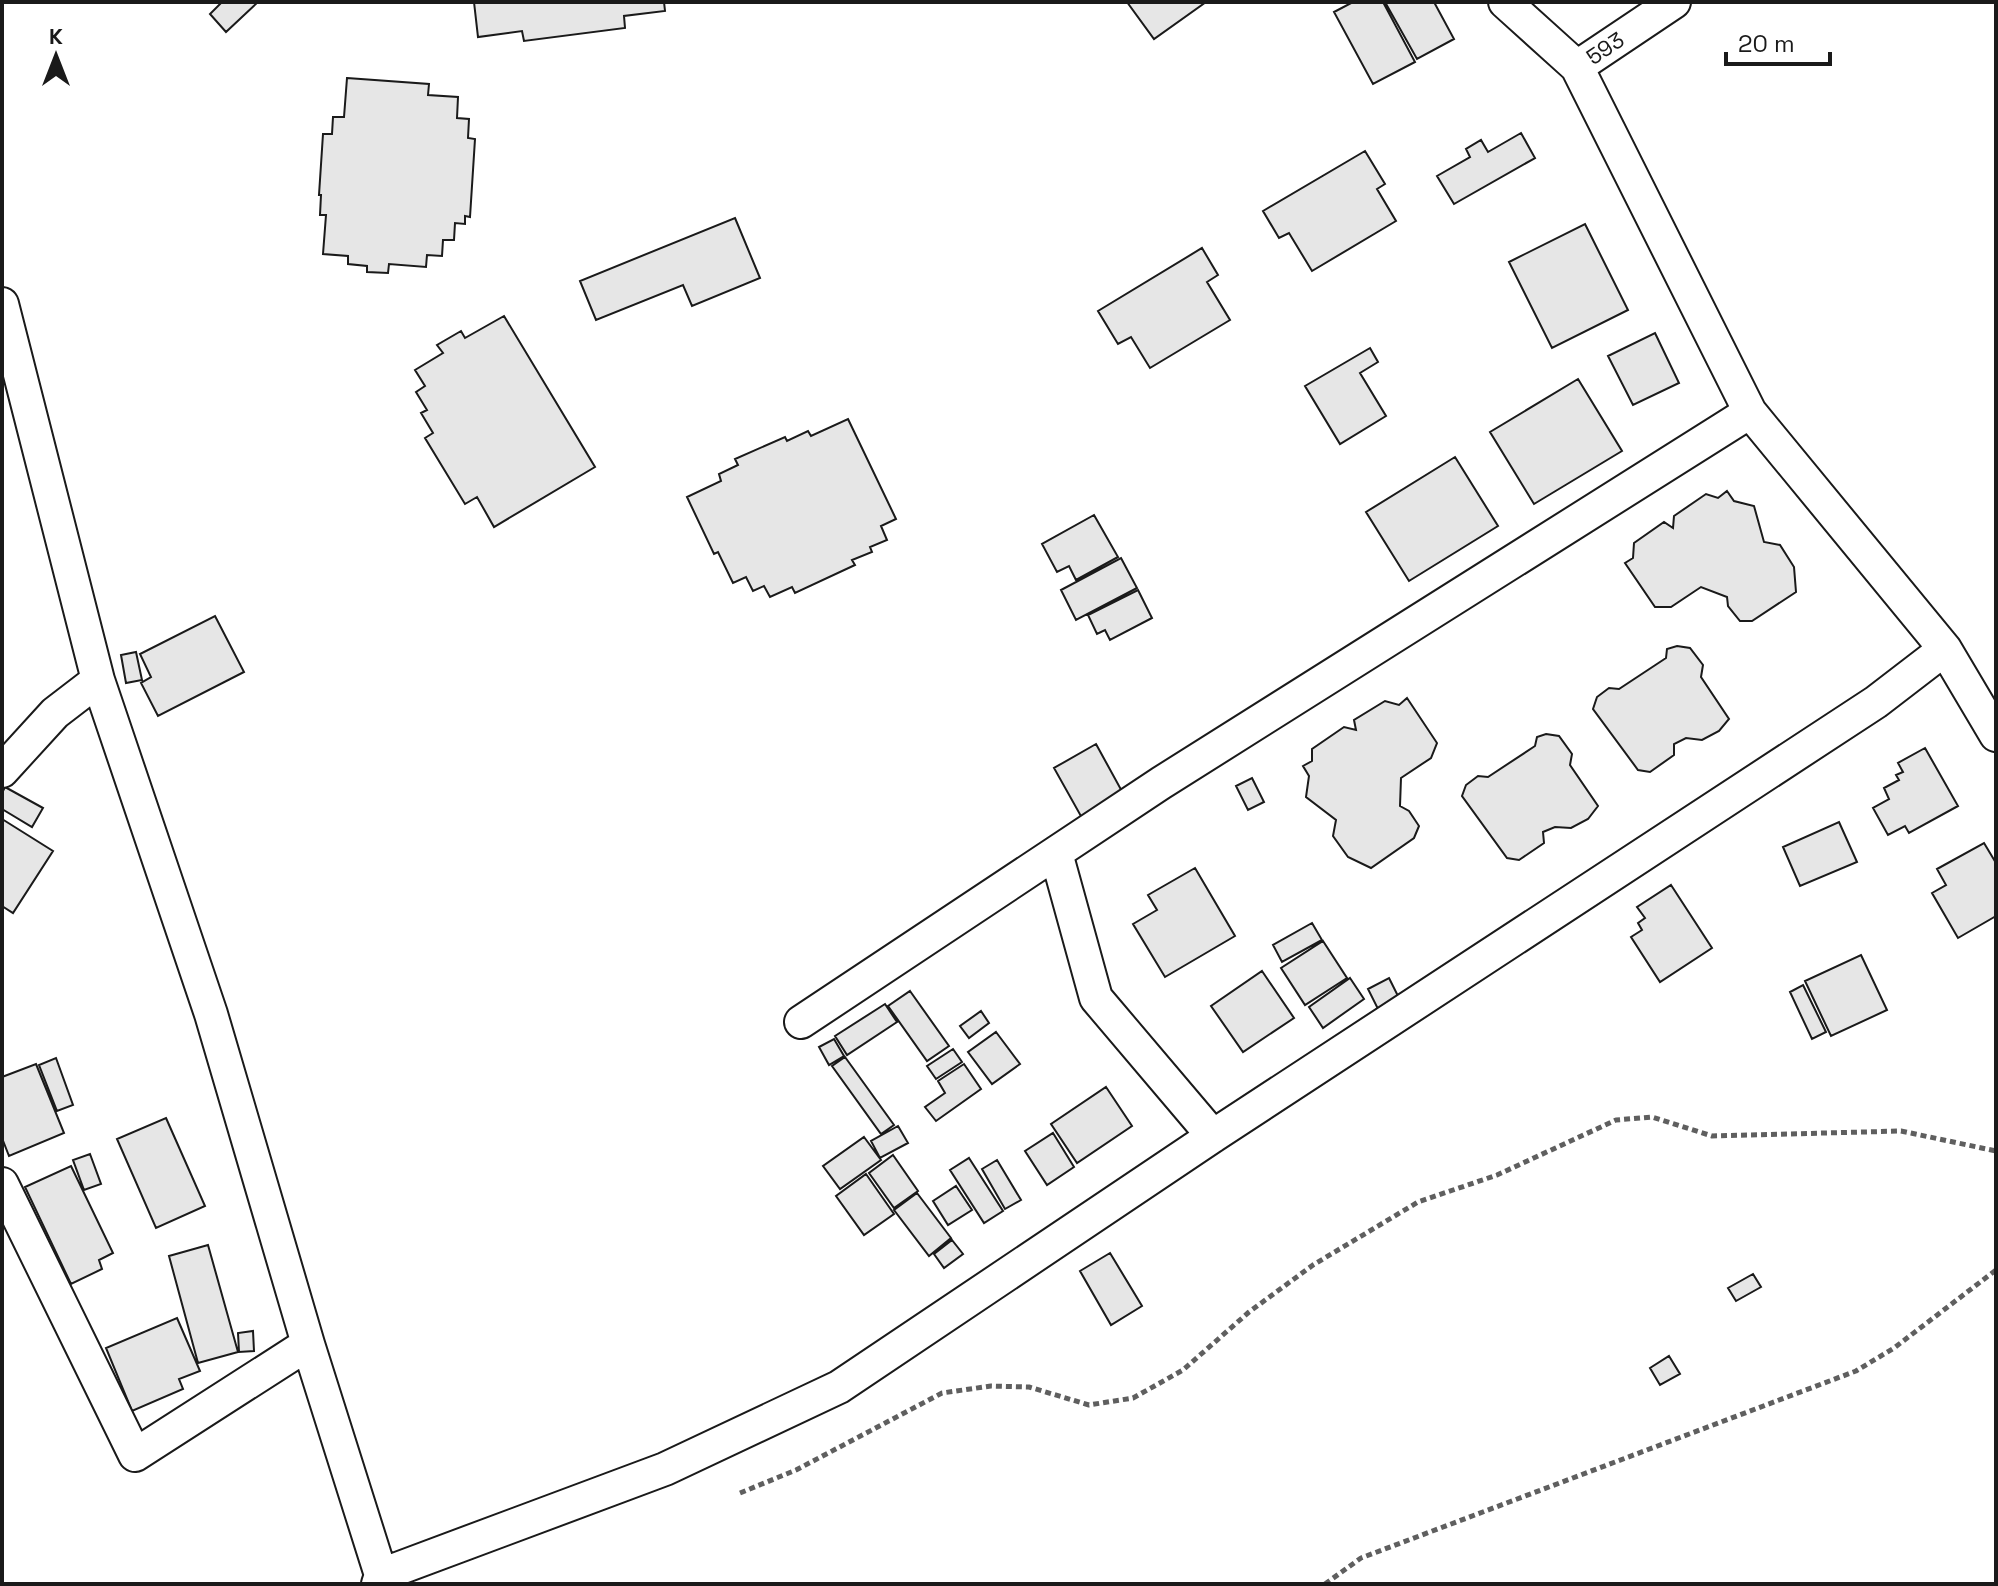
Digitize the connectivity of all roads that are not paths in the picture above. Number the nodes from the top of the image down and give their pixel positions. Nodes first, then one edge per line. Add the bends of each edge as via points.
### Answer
1 (1505, 2) edge
2 (1674, 2) edge
3 (1577, 67) junction
4 (2, 304) edge
5 (1750, 412) junction
6 (1945, 649) junction
7 (98, 680) junction
8 (1996, 735) edge
9 (2, 771) edge
10 (1056, 853) junction
11 (801, 1022) dead end
12 (1213, 1136) junction
13 (2, 1184) edge
14 (308, 1344) junction
15 (380, 1580) edge

1 - 3 street, 593
2 - 3 street, 593
3 - 5 street
4 - 7 street
5 - 6 street
5 - 10 street
6 - 8 street
6 - 12 street via 1876,702
7 - 9 street via 55,713
7 - 14 street via 211,1014
10 - 11 street
10 - 12 street via 1096,998
12 - 15 street via 839,1387 665,1469
13 - 14 street via 135,1455
14 - 15 street

